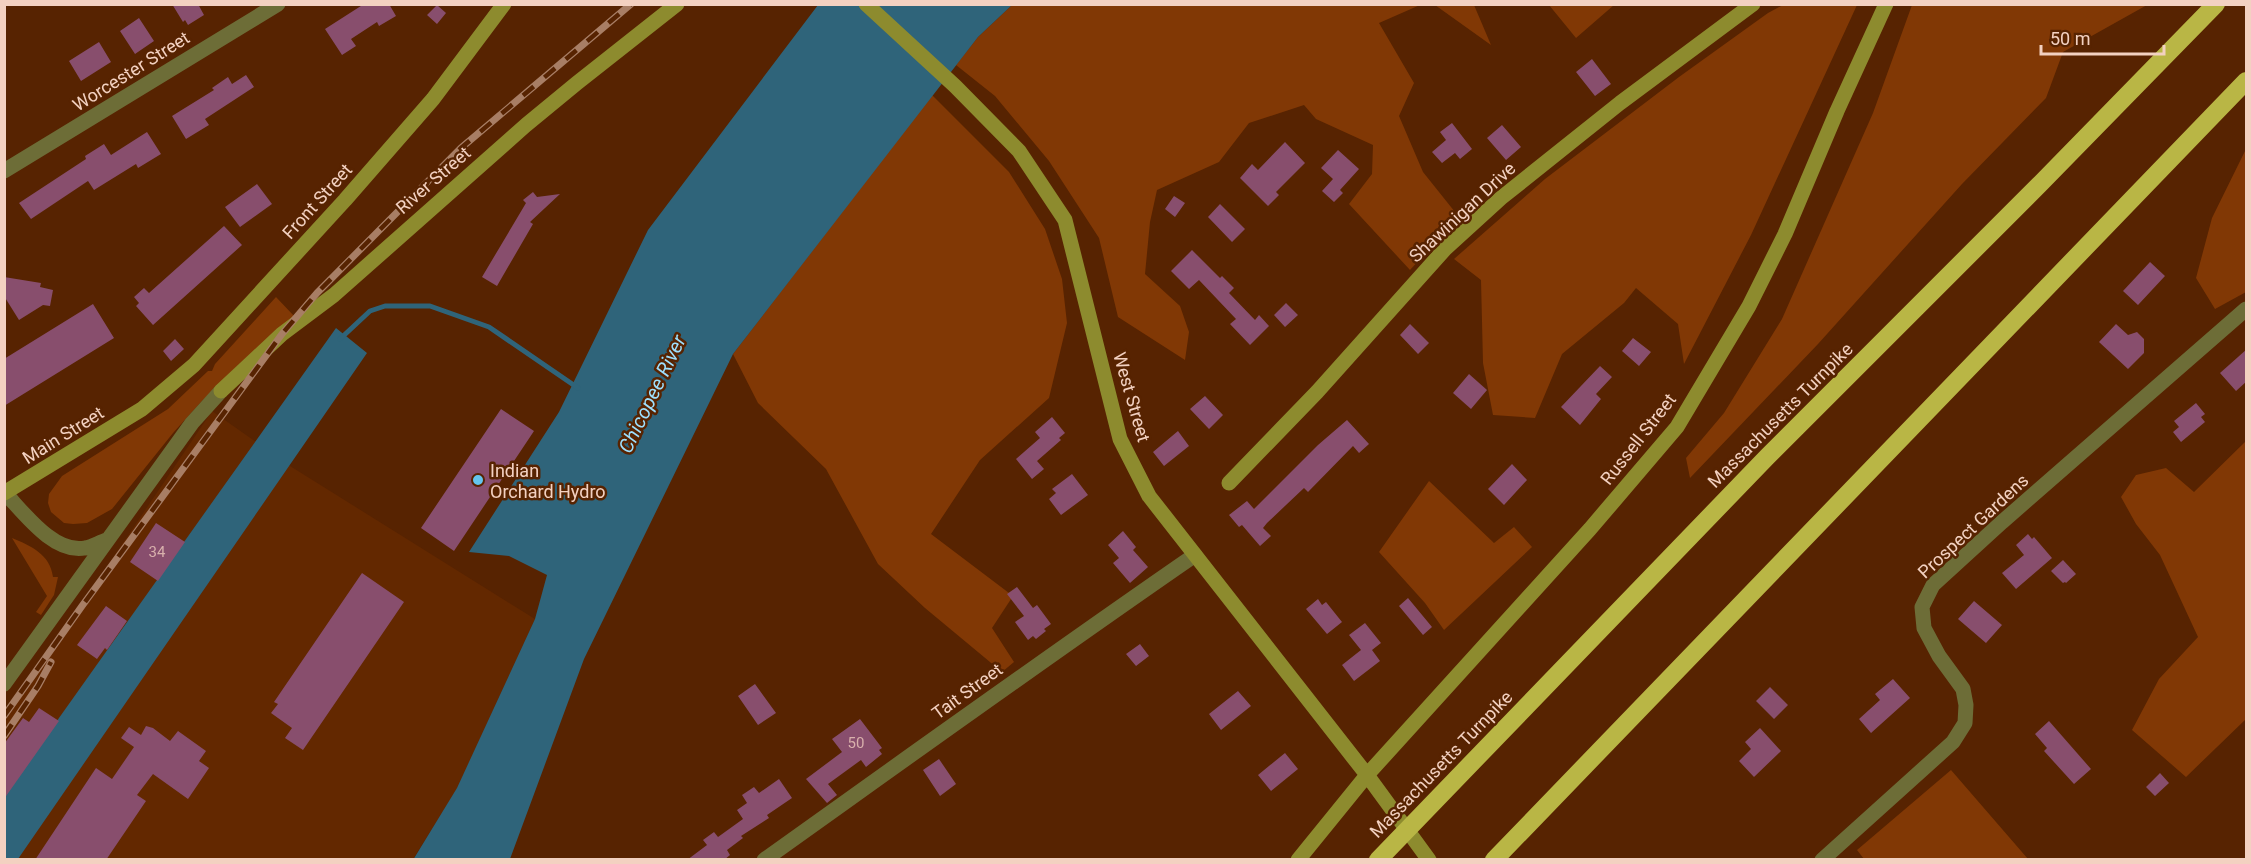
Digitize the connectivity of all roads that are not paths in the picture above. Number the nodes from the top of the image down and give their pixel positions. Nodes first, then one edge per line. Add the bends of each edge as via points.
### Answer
1 (278, 4) edge
2 (504, 4) edge
3 (677, 4) edge
4 (866, 4) edge
5 (1754, 4) edge
6 (1886, 4) edge
7 (2216, 4) edge
8 (2247, 81) edge
9 (4, 171) edge
10 (2247, 309) edge
11 (221, 391) joint
12 (142, 409) joint
13 (1229, 483) dead end
14 (4, 494) edge
15 (107, 540) junction
16 (1195, 555) junction
17 (4, 684) edge
18 (1367, 775) junction
19 (1500, 853) edge
20 (764, 860) edge
21 (1298, 860) edge
22 (1378, 860) edge
23 (1429, 860) edge
24 (1822, 860) edge

1 - 9 street, Worcester Street
2 - 12 main road, Front Street via 433,99 345,200 194,365
3 - 11 main road, River Street via 502,146
4 - 16 main road, West Street via 1019,151 1065,220 1120,439 1149,496
5 - 13 main road, Shawinigan Drive via 1501,198 1446,249
6 - 18 main road, Russell Street via 1785,234 1749,306 1677,427
7 - 22 highway, Massachusetts Turnpike via 1767,457
8 - 19 highway
10 - 24 street, Prospect Gardens via 1933,585 1922,607 1924,628 1963,689 1965,723 1953,742
11 - 15 street via 192,423
12 - 14 main road, Main Street
14 - 15 street via 62,547 84,549
15 - 17 street
16 - 18 main road, West Street
16 - 20 street, Tait Street
18 - 21 main road, Russell Street
18 - 23 main road, West Street

